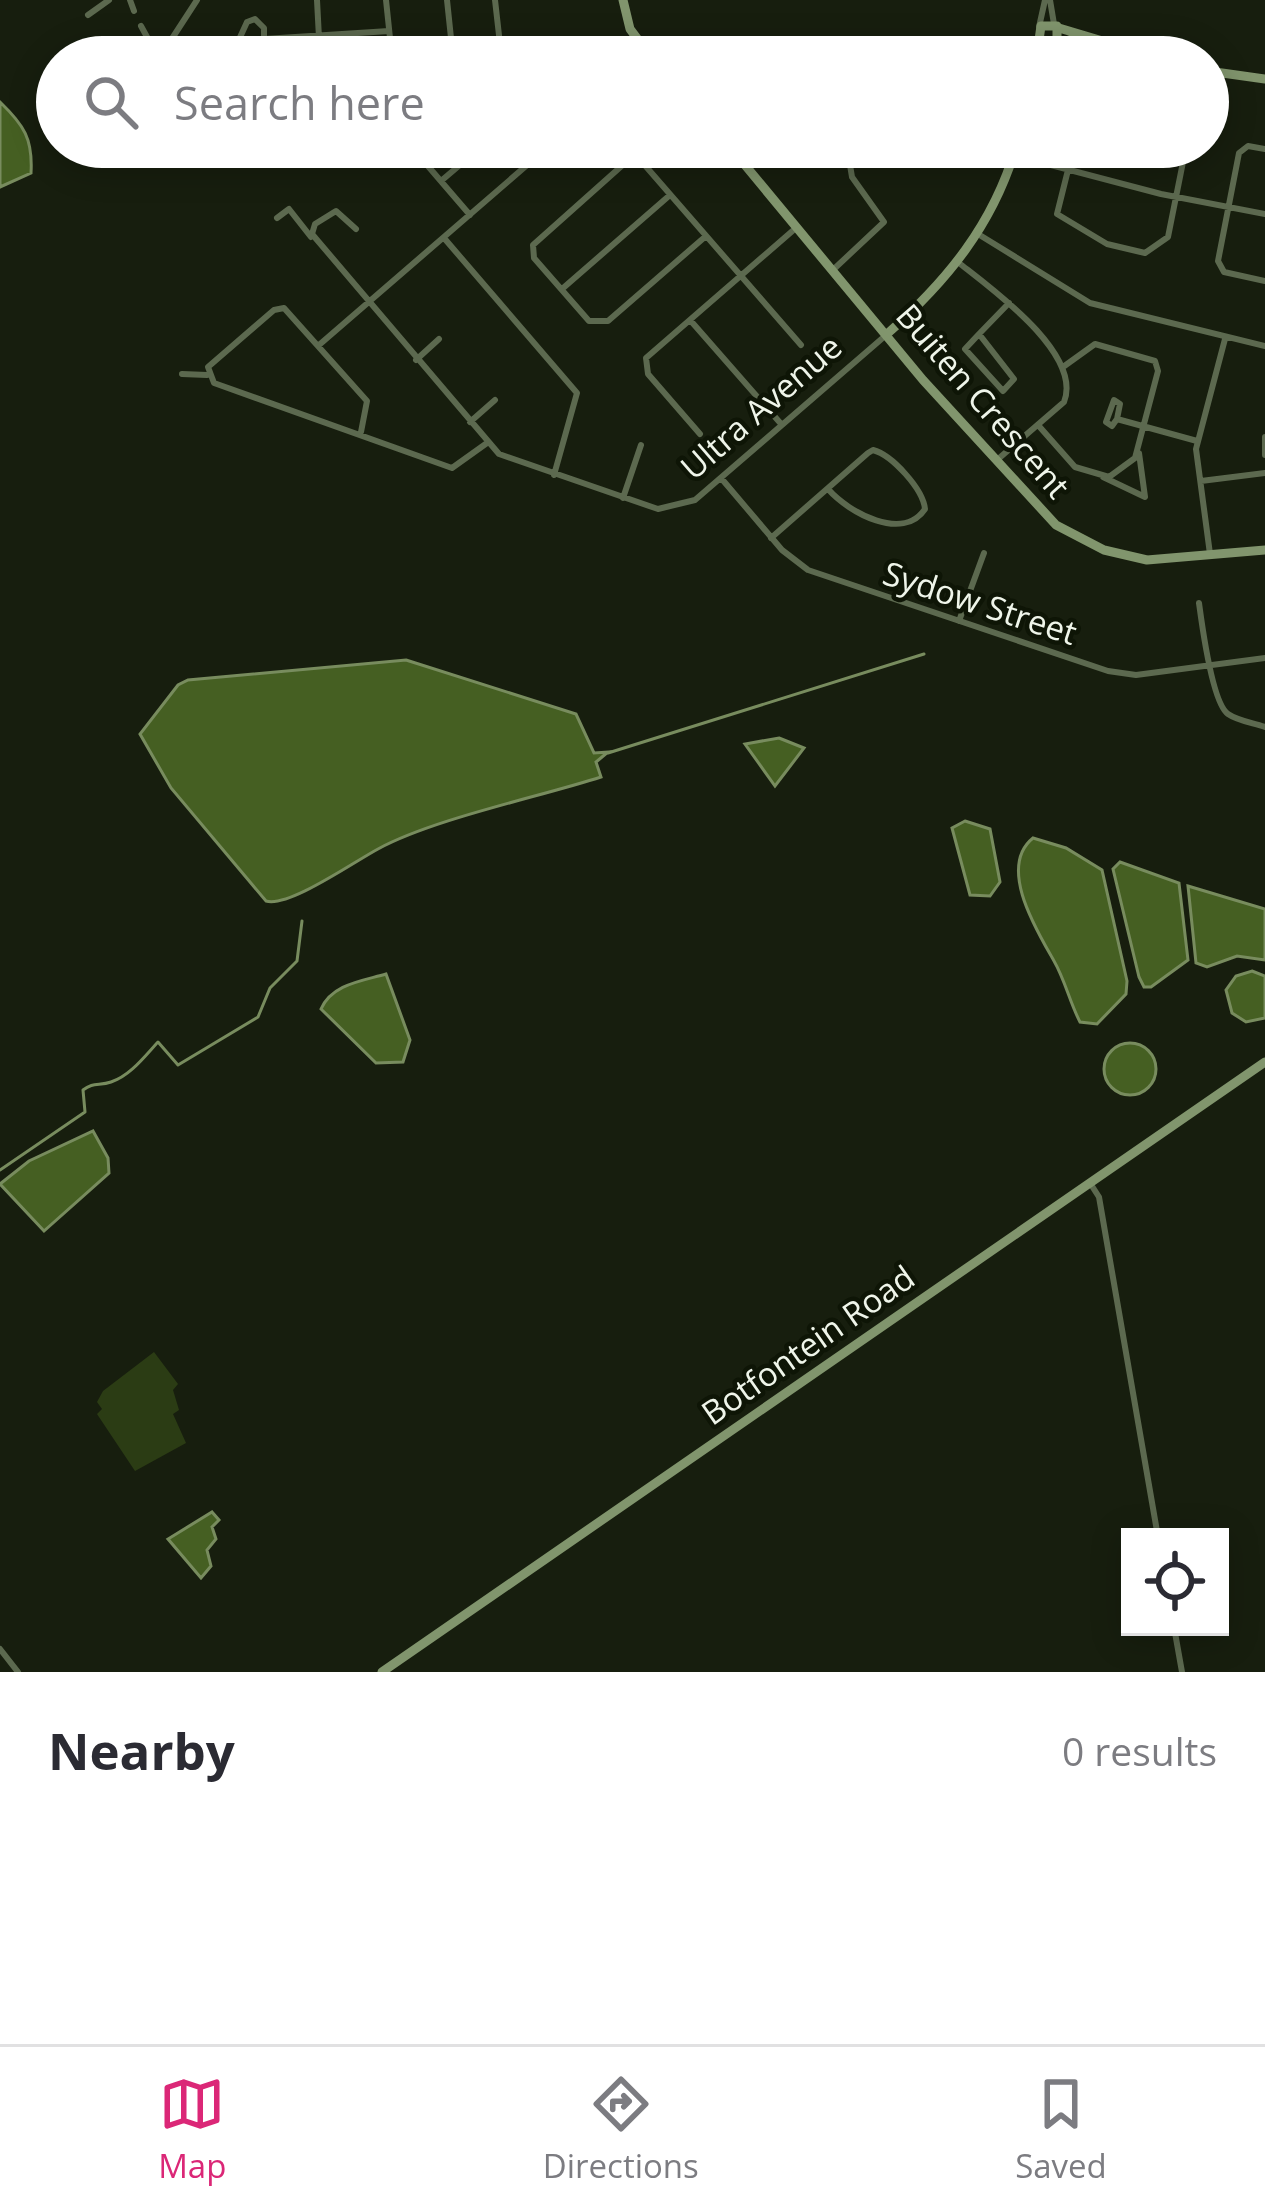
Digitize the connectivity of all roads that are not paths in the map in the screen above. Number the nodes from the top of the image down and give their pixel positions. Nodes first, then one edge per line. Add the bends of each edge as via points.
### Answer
1 (109, 0) edge
2 (130, 0) edge
3 (197, 0) edge
4 (317, 0) edge
5 (386, 0) edge
6 (447, 0) edge
7 (494, 0) edge
8 (623, 0) edge
9 (1047, 0) edge
10 (134, 11) dead end
11 (88, 15) dead end
12 (141, 26) dead end
13 (1057, 26) junction
14 (389, 31) junction
15 (1038, 35) joint
16 (147, 36) edge
17 (173, 36) edge
18 (242, 36) edge
19 (264, 36) edge
20 (319, 36) edge
21 (339, 36) edge
22 (390, 36) edge
23 (451, 36) edge
24 (499, 36) edge
25 (635, 36) edge
26 (1057, 36) edge
27 (1083, 36) edge
28 (1229, 74) edge
29 (1265, 79) edge
30 (1265, 149) edge
31 (432, 168) edge
32 (457, 168) edge
33 (524, 168) edge
34 (619, 168) edge
35 (647, 168) edge
36 (754, 168) edge
37 (850, 168) edge
38 (1008, 168) edge
39 (1062, 168) edge
40 (1182, 168) edge
41 (1068, 170) junction
42 (441, 182) junction
43 (670, 195) junction
44 (1176, 198) junction
45 (1228, 207) junction
46 (1265, 214) edge
47 (470, 215) junction
48 (277, 218) dead end
49 (798, 226) junction
50 (356, 229) dead end
51 (978, 235) junction
52 (706, 236) junction
53 (444, 238) junction
54 (313, 240) junction
55 (958, 263) junction
56 (835, 268) junction
57 (740, 276) junction
58 (1265, 281) edge
59 (562, 289) junction
60 (367, 303) junction
61 (1010, 303) junction
62 (690, 320) junction
63 (887, 334) junction
64 (979, 334) junction
65 (439, 339) dead end
66 (1225, 339) junction
67 (319, 345) junction
68 (801, 346) dead end
69 (1265, 346) edge
70 (416, 361) junction
71 (1063, 367) junction
72 (182, 374) dead end
73 (208, 375) junction
74 (494, 400) dead end
75 (1117, 419) dead end
76 (470, 423) junction
77 (782, 425) junction
78 (1038, 425) junction
79 (1144, 426) junction
80 (361, 432) junction
81 (700, 434) dead end
82 (1265, 437) edge
83 (1197, 441) junction
84 (488, 443) junction
85 (641, 446) dead end
86 (1137, 450) junction
87 (1265, 455) edge
88 (995, 462) junction
89 (1265, 473) edge
90 (554, 475) junction
91 (1103, 477) junction
92 (721, 478) junction
93 (1201, 481) junction
94 (828, 488) junction
95 (623, 498) junction
96 (771, 538) junction
97 (1265, 550) edge
98 (984, 553) dead end
99 (1210, 558) junction
100 (1198, 603) dead end
101 (959, 621) junction
102 (1265, 658) edge
103 (1210, 665) junction
104 (1265, 727) edge
105 (1265, 1062) edge
106 (1090, 1183) junction
107 (1156, 1528) edge
108 (1176, 1636) edge
109 (0, 1649) edge
110 (18, 1672) edge
111 (382, 1672) edge
112 (1182, 1672) edge

1 - 11 street
2 - 10 street
3 - 17 street
4 - 20 street
5 - 14 street
6 - 23 street
7 - 24 street
8 - 25 street
9 - 13 street
9 - 15 street
12 - 16 street
13 - 15 street
13 - 26 street
13 - 27 street
14 - 21 street
14 - 22 street
18 - 19 street via 250,20 262,23
28 - 29 street
30 - 45 street via 1239,153
31 - 42 street
32 - 42 street
33 - 47 street
34 - 59 street via 533,245 534,258
35 - 43 street
36 - 49 street, Buiten Crescent
37 - 56 street via 884,221
38 - 51 street, Ultra Avenue
39 - 41 street
40 - 44 street
41 - 44 street
41 - 44 street via 1057,214 1117,247 1145,253 1166,239
42 - 47 street
43 - 52 street
43 - 59 street
44 - 45 street
45 - 46 street
45 - 58 street via 1219,267
47 - 53 street
48 - 54 street, Ultra Avenue via 291,210
49 - 56 street, Buiten Crescent
49 - 57 street
50 - 54 street via 336,211 315,224
51 - 55 street, Ultra Avenue
51 - 66 street via 1085,301
52 - 57 street
52 - 59 street via 602,324 589,321
53 - 60 street
53 - 90 street via 577,393
54 - 60 street, Ultra Avenue
55 - 61 street
55 - 63 street, Ultra Avenue
56 - 63 street, Buiten Crescent
57 - 62 street
57 - 68 street
60 - 67 street
60 - 70 street, Ultra Avenue
61 - 64 street
61 - 71 street
62 - 77 street
62 - 81 street via 648,356 645,368
63 - 77 street, Ultra Avenue
63 - 88 street, Buiten Crescent
64 - 64 street via 1014,379 1003,391 965,349
65 - 70 street
66 - 69 street
66 - 83 street
67 - 73 street via 279,307 212,361
67 - 80 street via 368,403
70 - 76 street, Ultra Avenue
71 - 78 street via 1065,399
71 - 79 street via 1095,344 1153,359 1158,371
72 - 73 street
73 - 80 street
74 - 76 street
75 - 79 street
76 - 84 street, Ultra Avenue
77 - 92 street, Ultra Avenue
78 - 88 street
78 - 91 street via 1075,467
79 - 83 street
79 - 86 street
80 - 84 street via 452,468
82 - 87 street
83 - 93 street
84 - 90 street, Ultra Avenue via 506,459
85 - 95 street
86 - 91 street
86 - 91 street via 1145,497
88 - 99 street, Buiten Crescent via 1041,513 1078,538 1147,560
89 - 93 street
90 - 95 street, Ultra Avenue
92 - 95 street, Ultra Avenue via 677,509
92 - 96 street, Sydow Street
93 - 99 street
94 - 94 street via 880,450 925,509 903,526 845,507
94 - 96 street
96 - 101 street, Sydow Street via 808,570
97 - 99 street, Buiten Crescent
98 - 101 street
100 - 103 street
101 - 103 street, Sydow Street via 1121,674
102 - 103 street, Sydow Street
103 - 104 street via 1223,710
105 - 106 street, Botfontein Road
106 - 107 street via 1099,1197
106 - 111 street, Botfontein Road
108 - 112 street
109 - 110 street

